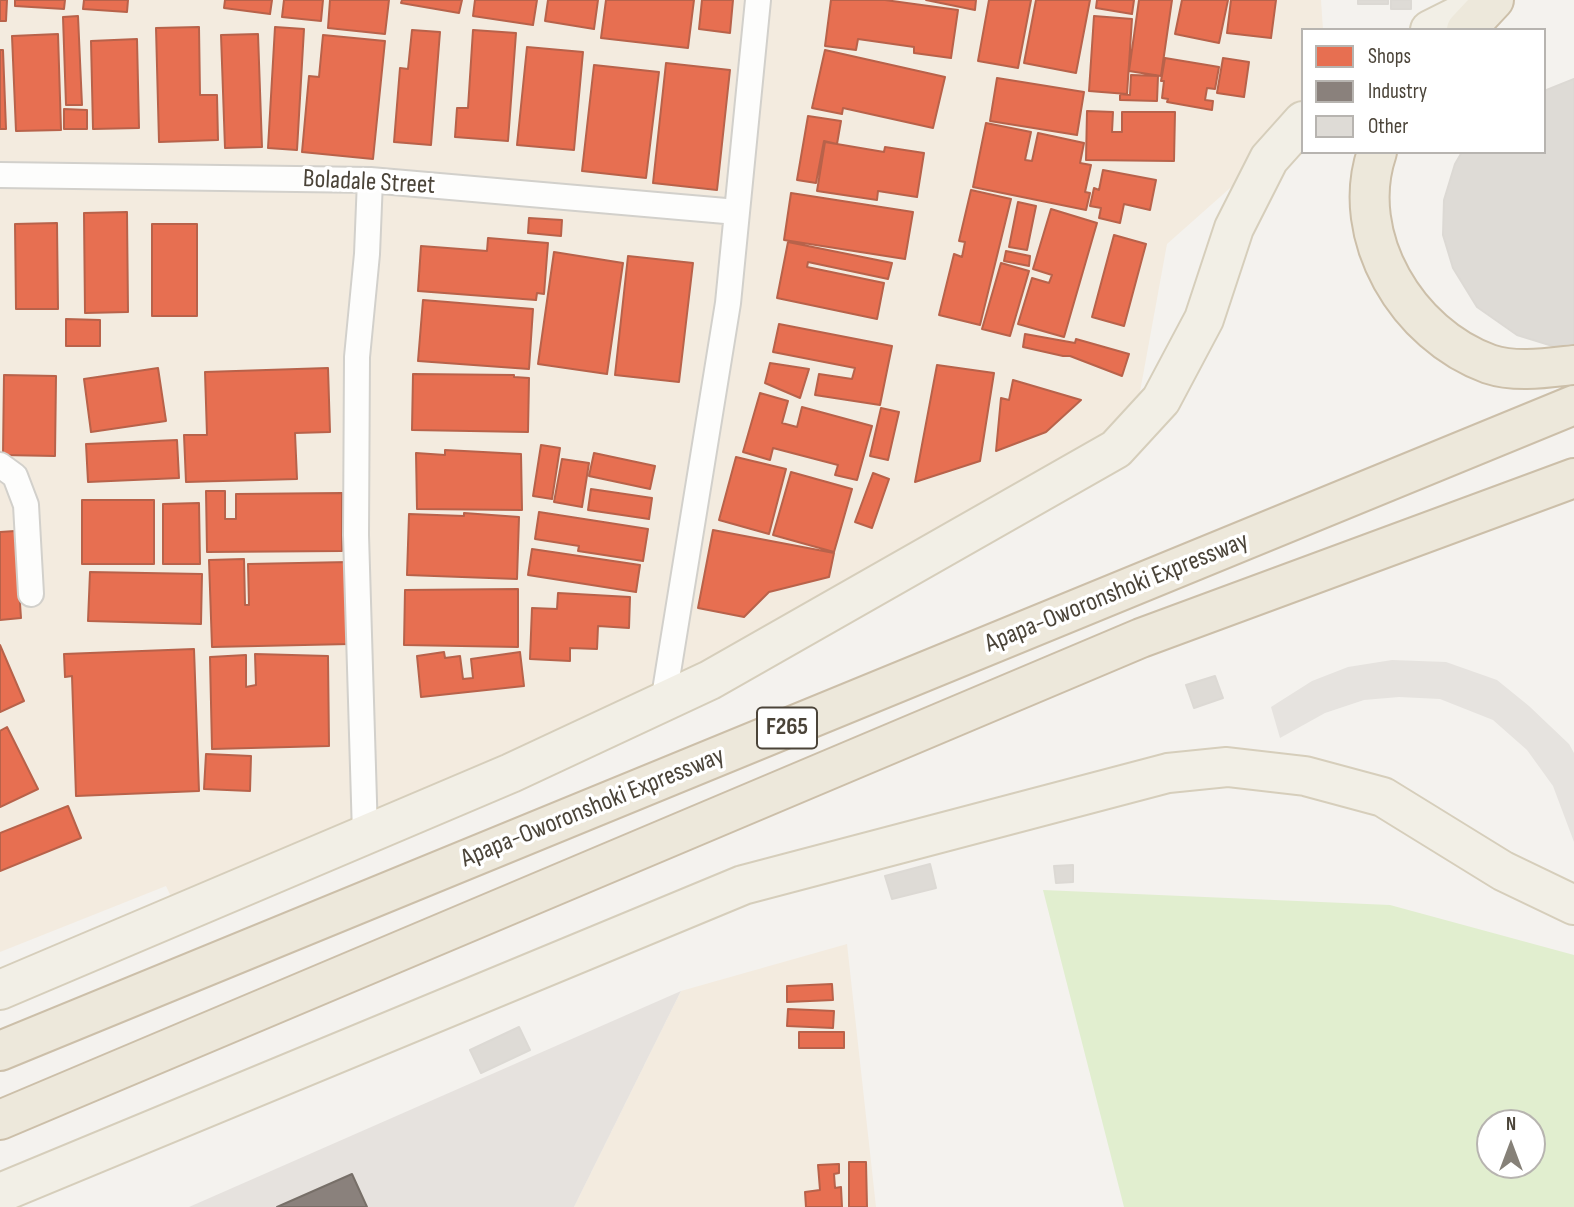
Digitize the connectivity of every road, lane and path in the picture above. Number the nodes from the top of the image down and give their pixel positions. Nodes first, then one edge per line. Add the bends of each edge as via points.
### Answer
1 (758, 0) edge
2 (1492, 0) edge
3 (1434, 28) edge
4 (1468, 28) edge
5 (1301, 123) edge
6 (1377, 154) edge
7 (0, 175) edge
8 (370, 180) junction
9 (737, 212) junction
10 (1574, 365) edge
11 (1574, 405) edge
12 (0, 465) edge
13 (1574, 478) edge
14 (31, 594) dead end
15 (663, 703) junction
16 (365, 834) junction
17 (1574, 905) edge
18 (0, 990) edge
19 (0, 1051) edge
20 (0, 1120) edge
21 (0, 1193) edge

1 - 9 street
2 - 3 main road
2 - 4 highway
5 - 15 main road via 1269,159 1234,228 1204,319 1161,400 1116,449
6 - 10 highway via 1369,205 1378,252 1412,312 1447,342 1490,364 1532,370
7 - 8 street, Boladale Street
8 - 9 street, Boladale Street
8 - 16 street via 357,357 356,536
9 - 15 street via 728,303
11 - 19 highway, Apapa-Oworonshoki Expressway / F265
12 - 14 street via 15,476 26,505
13 - 20 highway, Apapa-Oworonshoki Expressway / F265 via 1141,638
15 - 16 main road
16 - 18 main road
17 - 21 main road via 1503,871 1383,797 1305,776 1227,767 1168,773 743,885

